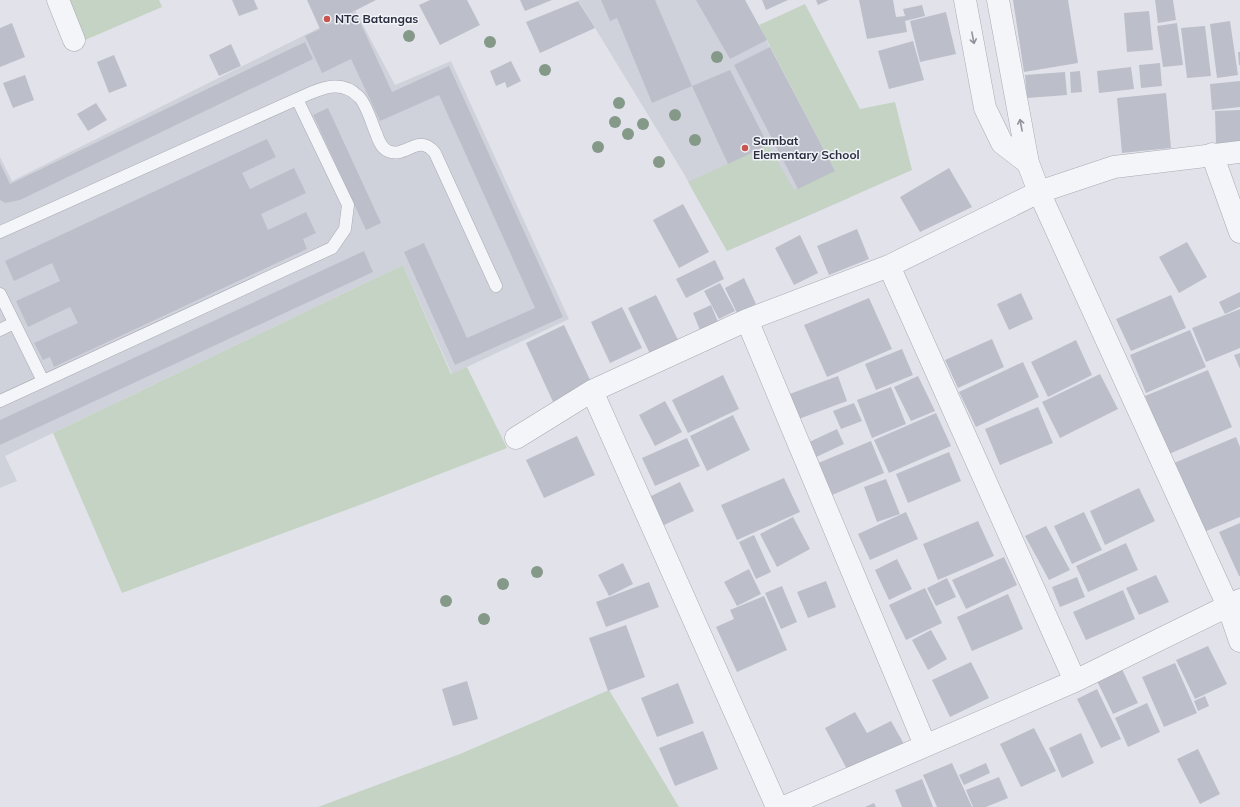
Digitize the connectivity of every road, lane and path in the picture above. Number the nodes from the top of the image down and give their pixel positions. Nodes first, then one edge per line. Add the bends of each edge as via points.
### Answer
1 (58, 0) edge
2 (966, 0) edge
3 (998, 0) edge
4 (74, 40) dead end
5 (297, 99) junction
6 (1240, 152) edge
7 (1212, 154) junction
8 (1028, 163) junction
9 (1039, 192) junction
10 (0, 232) edge
11 (1240, 232) edge
12 (889, 266) junction
13 (496, 286) dead end
14 (0, 294) edge
15 (747, 320) junction
16 (14, 323) junction
17 (0, 330) edge
18 (43, 381) junction
19 (592, 391) junction
20 (0, 401) edge
21 (516, 438) dead end
22 (1234, 603) edge
23 (1240, 641) edge
24 (1074, 681) junction
25 (925, 745) junction
26 (777, 807) edge
27 (784, 807) edge

1 - 4 street
2 -> 8 street via 986,108 1002,143
8 -> 3 street
5 - 10 lane
5 - 13 lane via 325,86 345,87 360,97 386,150 395,153 421,144 429,146 435,153
5 - 18 lane via 348,205 345,229 332,248
6 - 7 street
7 - 9 street via 1114,168
7 - 11 street
8 - 9 street
9 - 12 street
9 - 22 street
12 - 15 street
12 - 24 street
14 - 16 lane
15 - 19 street
15 - 25 street
16 - 17 lane
16 - 18 lane
18 - 20 lane
19 - 21 street
19 - 26 street
22 - 23 street
22 - 24 street
24 - 25 street
25 - 27 street

